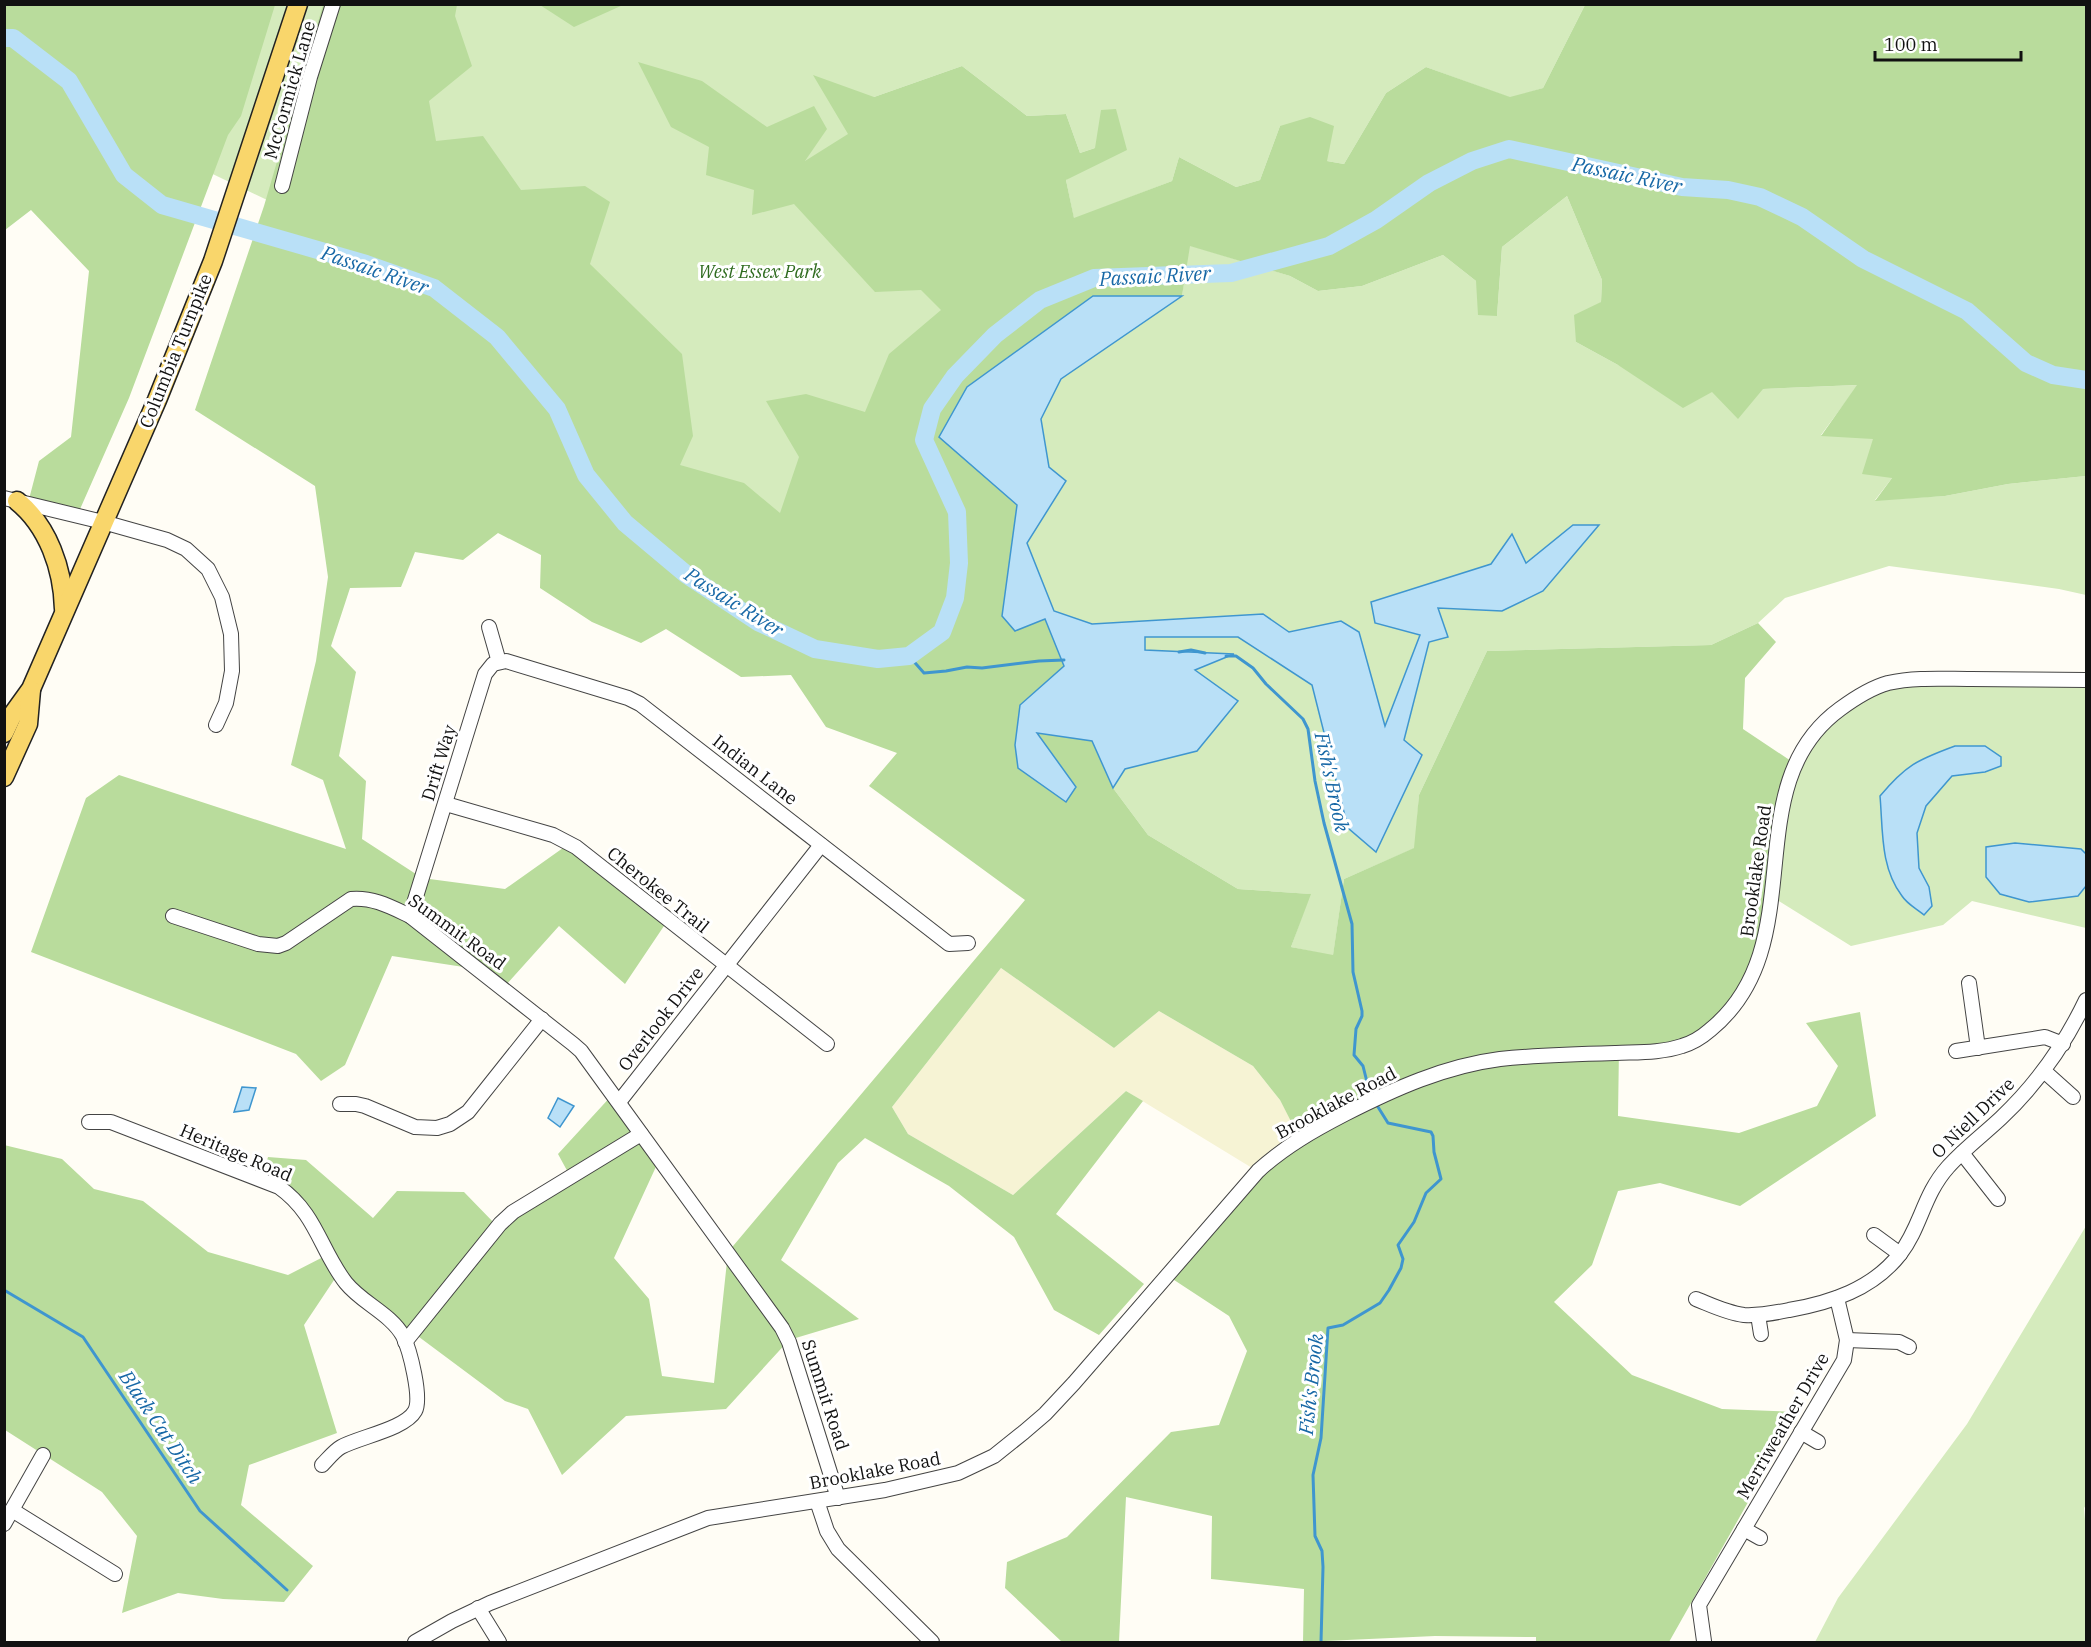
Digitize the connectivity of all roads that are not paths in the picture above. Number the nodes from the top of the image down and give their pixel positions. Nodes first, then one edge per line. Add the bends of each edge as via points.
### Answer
1 (298, 4) edge
2 (333, 4) edge
3 (282, 186) dead end
4 (11, 500) edge
5 (104, 522) junction
6 (64, 612) junction
7 (489, 627) dead end
8 (500, 662) junction
9 (2086, 680) edge
10 (31, 689) junction
11 (216, 725) dead end
12 (4, 734) edge
13 (4, 777) edge
14 (446, 804) junction
15 (821, 845) junction
16 (172, 916) dead end
17 (410, 916) junction
18 (968, 943) dead end
19 (726, 966) junction
20 (1969, 983) dead end
21 (2086, 1000) edge
22 (542, 1019) junction
23 (2082, 1019) edge
24 (827, 1044) dead end
25 (2063, 1044) junction
26 (1978, 1048) junction
27 (1956, 1051) dead end
28 (2044, 1071) junction
29 (2073, 1097) dead end
30 (619, 1102) junction
31 (340, 1104) dead end
32 (89, 1122) dead end
33 (641, 1134) junction
34 (1962, 1153) junction
35 (1998, 1199) dead end
36 (1874, 1235) dead end
37 (1900, 1254) junction
38 (1837, 1298) junction
39 (1696, 1299) dead end
40 (1758, 1315) junction
41 (1761, 1334) dead end
42 (1847, 1340) junction
43 (405, 1342) junction
44 (1909, 1347) dead end
45 (1801, 1432) junction
46 (1818, 1442) dead end
47 (43, 1455) dead end
48 (322, 1465) dead end
49 (838, 1498) junction
50 (817, 1501) junction
51 (12, 1510) junction
52 (4, 1524) edge
53 (1744, 1529) junction
54 (1760, 1538) dead end
55 (115, 1574) dead end
56 (478, 1608) junction
57 (1704, 1641) edge
58 (415, 1642) edge
59 (499, 1642) edge
60 (932, 1642) edge

1 - 5 main road, Columbia Turnpike via 213,261
2 - 3 street, McCormick Lane
4 - 5 street
4 - 6 main road via 31,515 50,545 60,575
5 - 6 main road, Columbia Turnpike
5 - 11 street via 167,540 186,549 208,569 222,597 231,634 232,671 226,703
6 - 10 main road, Columbia Turnpike
7 - 8 street
8 - 14 street, Drift Way via 485,674
8 - 15 street, Indian Lane via 518,663 640,704
9 - 49 street, Brooklake Road via 1915,679 1875,687 1851,700 1814,733 1792,769 1782,805 1765,941 1741,995 1711,1030 1667,1050 1500,1059 1455,1068 1388,1093 1322,1126 1292,1143 1258,1171 1074,1383 1024,1432 994,1455 958,1473
10 - 12 main road, Columbia Turnpike
10 - 13 main road, Columbia Turnpike via 28,724
14 - 17 street, Drift Way
14 - 19 street, Cherokee Trail via 564,840
15 - 18 street, Indian Lane via 949,944
15 - 19 street, Overlook Drive
16 - 17 street, Summit Road via 266,946 286,943 351,899 383,903
17 - 22 street, Summit Road
19 - 24 street, Cherokee Trail
19 - 30 street, Overlook Drive
20 - 26 street
21 - 23 street, O Niell Drive
22 - 30 street, Summit Road via 581,1051
22 - 31 street via 468,1112 450,1124 416,1127 365,1106
23 - 25 street, O Niell Drive
25 - 26 street via 2044,1038
25 - 28 street, O Niell Drive
26 - 27 street
28 - 29 street
28 - 34 street, O Niell Drive via 2002,1118
30 - 33 street, Summit Road
32 - 43 street, Heritage Road via 111,1122 279,1187 309,1216 339,1274 358,1296 394,1325
33 - 43 street via 513,1212
33 - 49 street, Summit Road via 782,1328
34 - 35 street
34 - 37 street, O Niell Drive via 1931,1190
36 - 37 street
37 - 38 street, O Niell Drive via 1872,1281
38 - 40 street, O Niell Drive
38 - 42 street
39 - 40 street, O Niell Drive via 1729,1312
40 - 41 street
42 - 44 street via 1899,1342
42 - 45 street, Merriweather Drive via 1844,1360
43 - 48 street, Heritage Road via 418,1397 414,1412 405,1421 340,1447
45 - 46 street
45 - 53 street, Merriweather Drive
47 - 51 street
49 - 50 street, Brooklake Road
50 - 56 street, Brooklake Road via 708,1518
50 - 60 street via 827,1532 838,1549
51 - 52 street
51 - 55 street
53 - 54 street
53 - 57 street, Merriweather Drive via 1699,1605
56 - 58 street, Brooklake Road
56 - 59 street

